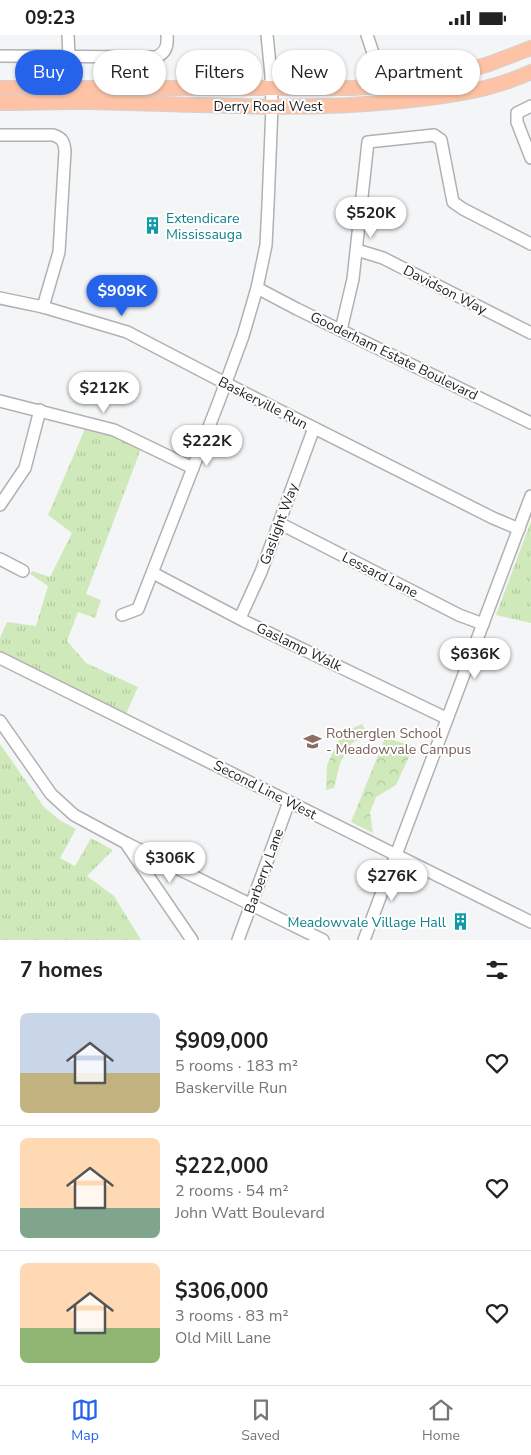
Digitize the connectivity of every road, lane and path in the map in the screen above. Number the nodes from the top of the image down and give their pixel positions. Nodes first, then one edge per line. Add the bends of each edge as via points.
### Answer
1 (68, 35) edge
2 (167, 35) edge
3 (267, 35) edge
4 (367, 35) edge
5 (531, 48) edge
6 (69, 50) edge
7 (372, 50) edge
8 (0, 56) edge
9 (15, 56) edge
10 (83, 56) edge
11 (531, 72) edge
12 (0, 88) edge
13 (271, 88) junction
14 (0, 103) edge
15 (531, 106) edge
16 (272, 107) junction
17 (0, 135) edge
18 (531, 157) edge
19 (531, 244) edge
20 (357, 251) junction
21 (258, 288) junction
22 (0, 298) edge
23 (43, 307) junction
24 (341, 330) junction
25 (531, 333) edge
26 (225, 383) junction
27 (0, 401) edge
28 (40, 410) junction
29 (531, 423) edge
30 (314, 428) junction
31 (193, 468) junction
32 (531, 497) edge
33 (0, 505) edge
34 (279, 523) junction
35 (519, 529) junction
36 (0, 559) edge
37 (22, 571) dead end
38 (153, 573) junction
39 (122, 615) dead end
40 (240, 618) junction
41 (482, 624) junction
42 (0, 658) edge
43 (446, 718) junction
44 (0, 721) edge
45 (289, 802) junction
46 (126, 843) junction
47 (396, 855) junction
48 (251, 905) junction
49 (531, 922) edge
50 (192, 940) edge
51 (238, 940) edge
52 (323, 940) edge
53 (364, 940) edge

1 - 6 street
2 - 10 street via 166,49 160,56
3 - 13 street
4 - 7 street
5 - 13 main road, Derry Road West via 489,64 420,82 353,88
8 - 9 street
11 - 16 main road, Derry Road West via 490,86 432,98 355,106
12 - 13 main road, Derry Road West
13 - 16 street
14 - 16 main road, Derry Road West
15 - 18 street via 517,113 517,122
16 - 21 street via 266,245
17 - 23 street via 53,135 64,143 59,252
19 - 20 street via 453,202 441,140 434,135 368,142
20 - 24 street via 354,279
20 - 25 street, Davidson Way via 383,258
21 - 24 street, Gooderham Estate Boulevard
21 - 26 street
22 - 23 street, Baskerville Run
23 - 26 street, Baskerville Run via 127,332
24 - 29 street, Gooderham Estate Boulevard
26 - 30 street, Baskerville Run
26 - 31 street
27 - 28 street
28 - 31 street via 114,430
28 - 33 street via 25,467
30 - 34 street, Gaslight Way
30 - 35 street, Baskerville Run
31 - 38 street
32 - 35 street
34 - 40 street, Gaslight Way
34 - 41 street, Lessard Lane
35 - 41 street
36 - 37 street
38 - 39 street via 138,609
38 - 40 street, Gaslamp Walk
40 - 43 street, Gaslamp Walk
41 - 43 street
42 - 45 street, Second Line West
43 - 47 street
44 - 46 street via 51,795 74,815
45 - 47 street, Second Line West
45 - 48 street, Barberry Lane
46 - 48 street
46 - 50 street
47 - 49 street, Second Line West
47 - 53 street
48 - 51 street, Barberry Lane
48 - 52 street

